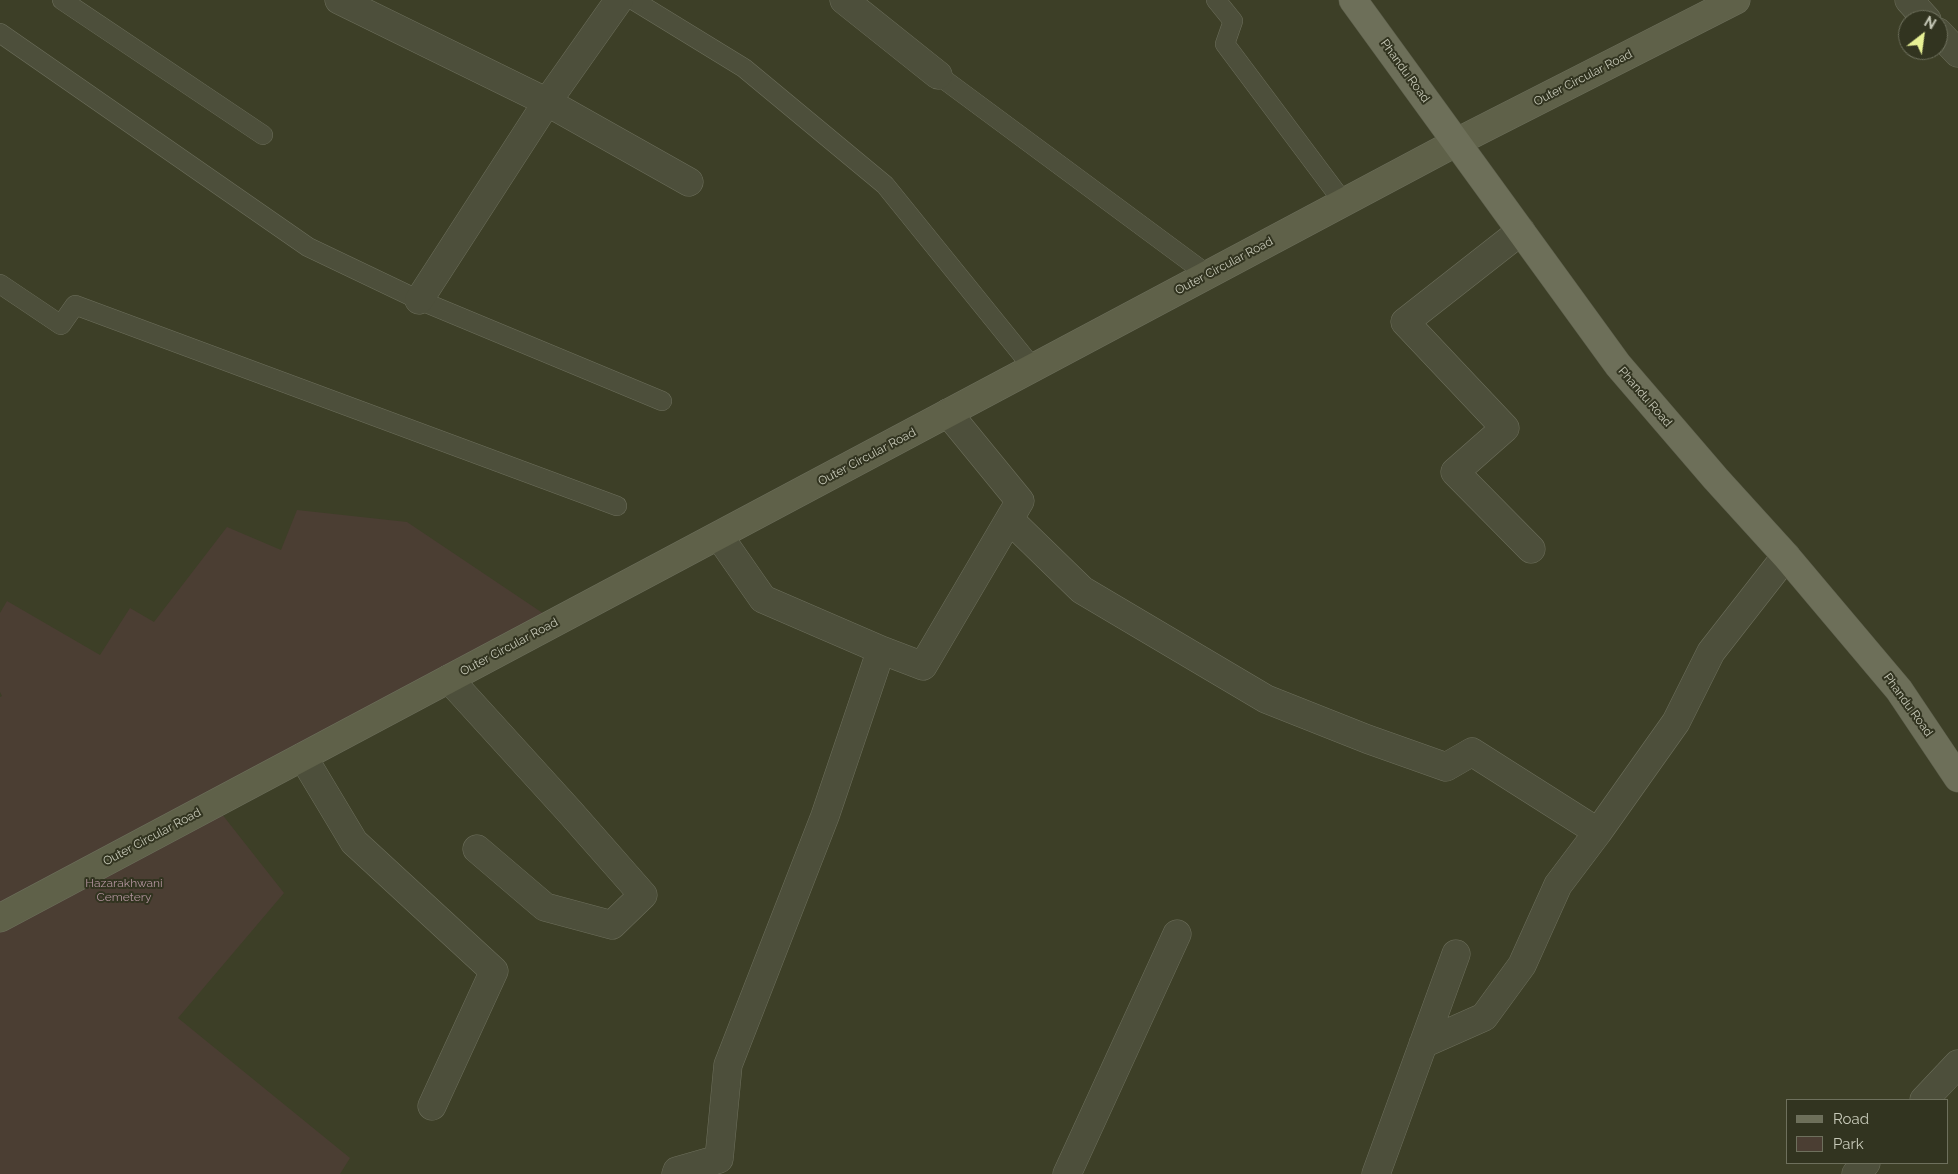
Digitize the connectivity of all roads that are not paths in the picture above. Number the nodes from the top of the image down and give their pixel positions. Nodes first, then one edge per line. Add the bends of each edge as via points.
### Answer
1 (62, 0) edge
2 (339, 0) edge
3 (619, 0) edge
4 (633, 0) edge
5 (844, 0) edge
6 (1216, 0) edge
7 (1353, 0) edge
8 (1736, 0) edge
9 (1909, 0) edge
10 (1918, 10) edge
11 (0, 33) edge
12 (1948, 42) edge
13 (1958, 53) edge
14 (938, 75) joint
15 (547, 102) junction
16 (263, 135) dead end
17 (1457, 142) junction
18 (689, 182) dead end
19 (1344, 203) junction
20 (1521, 231) junction
21 (1208, 275) junction
22 (0, 284) edge
23 (419, 300) junction
24 (1033, 368) junction
25 (662, 401) dead end
26 (948, 413) junction
27 (617, 506) dead end
28 (1010, 520) junction
29 (719, 536) junction
30 (1531, 549) dead end
31 (1786, 556) junction
32 (881, 650) junction
33 (449, 679) junction
34 (303, 757) junction
35 (1958, 778) edge
36 (1598, 832) junction
37 (477, 850) dead end
38 (0, 918) edge
39 (1177, 934) dead end
40 (1456, 954) dead end
41 (1423, 1044) junction
42 (1958, 1064) edge
43 (1925, 1099) edge
44 (432, 1106) dead end
45 (1865, 1164) edge
46 (676, 1174) edge
47 (1067, 1174) edge
48 (1376, 1174) edge
49 (1856, 1174) edge

1 - 16 lane
2 - 15 street
3 - 15 street
4 - 24 lane via 744,68 885,185
5 - 14 street
6 - 19 lane via 1233,21 1225,44
7 - 17 main road, Phandu Road
8 - 17 street, Outer Circular Road
9 - 10 street
11 - 23 lane via 308,247
12 - 13 street
14 - 21 lane
15 - 18 street
15 - 23 street
17 - 19 street, Outer Circular Road
17 - 20 main road, Phandu Road
19 - 21 street, Outer Circular Road
20 - 30 street via 1405,322 1505,428 1455,472
20 - 31 main road, Phandu Road via 1618,365
21 - 24 street, Outer Circular Road
22 - 27 lane via 61,324 75,305
23 - 25 lane
24 - 26 street, Outer Circular Road
26 - 28 street via 1020,501
26 - 29 street, Outer Circular Road
28 - 32 street via 923,666
28 - 36 street via 1082,590 1266,699 1446,767 1472,752
29 - 32 street via 763,599
29 - 33 street, Outer Circular Road
31 - 35 main road, Phandu Road via 1899,690
31 - 36 street via 1711,652 1676,722
32 - 46 street via 825,816 728,1065 719,1159 677,1171
33 - 34 street, Outer Circular Road
33 - 37 street via 643,895 612,925 545,907
34 - 38 street, Outer Circular Road
34 - 44 street via 354,842 494,971
36 - 41 street via 1558,885 1522,965 1484,1018
39 - 47 street
40 - 41 street
41 - 48 street
42 - 43 street
45 - 49 street

